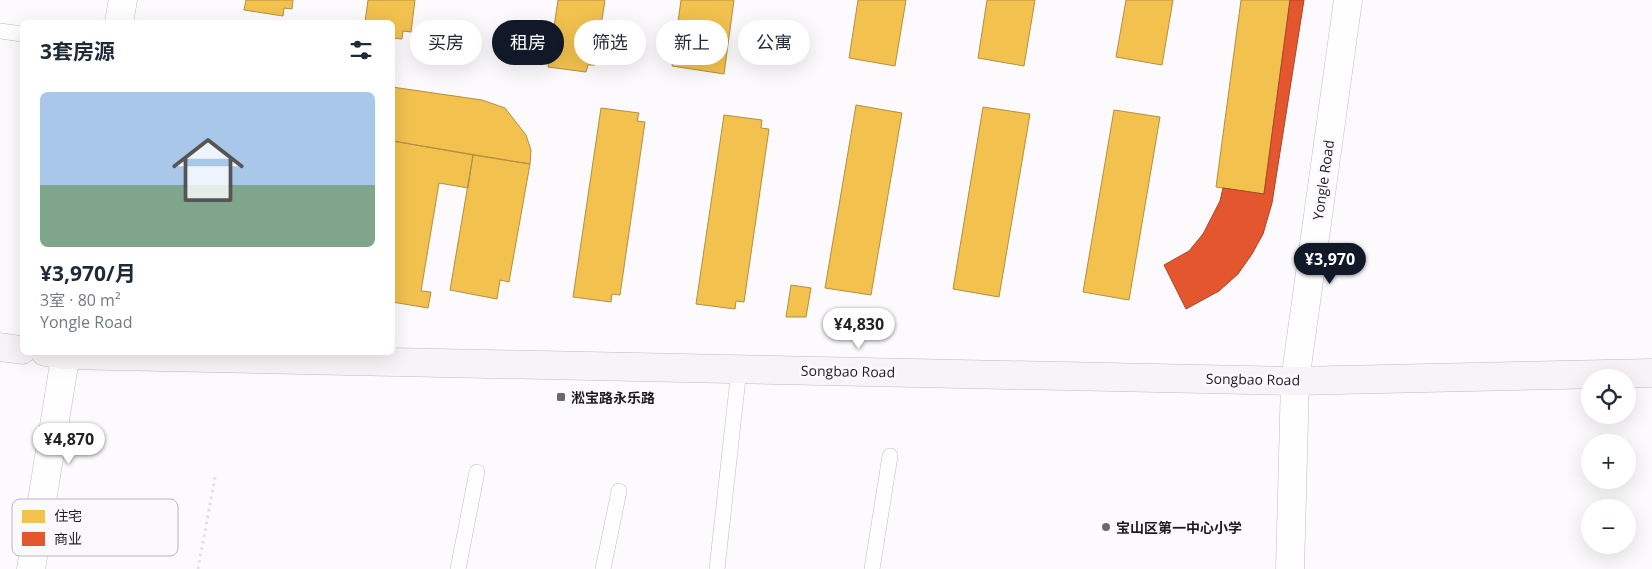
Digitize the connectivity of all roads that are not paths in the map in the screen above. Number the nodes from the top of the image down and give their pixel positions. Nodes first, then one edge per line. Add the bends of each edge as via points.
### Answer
1 (123, 0) edge
2 (1348, 0) edge
3 (120, 20) edge
4 (0, 31) edge
5 (20, 34) edge
6 (0, 347) edge
7 (20, 350) edge
8 (59, 355) edge
9 (144, 355) edge
10 (739, 369) junction
11 (1652, 373) edge
12 (1295, 381) junction
13 (890, 456) dead end
14 (477, 472) dead end
15 (619, 491) dead end
16 (40, 499) edge
17 (33, 556) edge
18 (31, 569) edge
19 (458, 569) edge
20 (603, 569) edge
21 (717, 569) edge
22 (872, 569) edge
23 (1290, 569) edge

1 - 3 street
2 - 12 street, Yongle Road
4 - 5 lane
6 - 7 main road
8 - 16 street
9 - 10 main road, Songbao Road
10 - 12 main road, Songbao Road
10 - 21 lane
11 - 12 main road, Songbao Road
12 - 23 street, Yongle Road
13 - 22 lane
14 - 19 lane
15 - 20 lane
17 - 18 street

